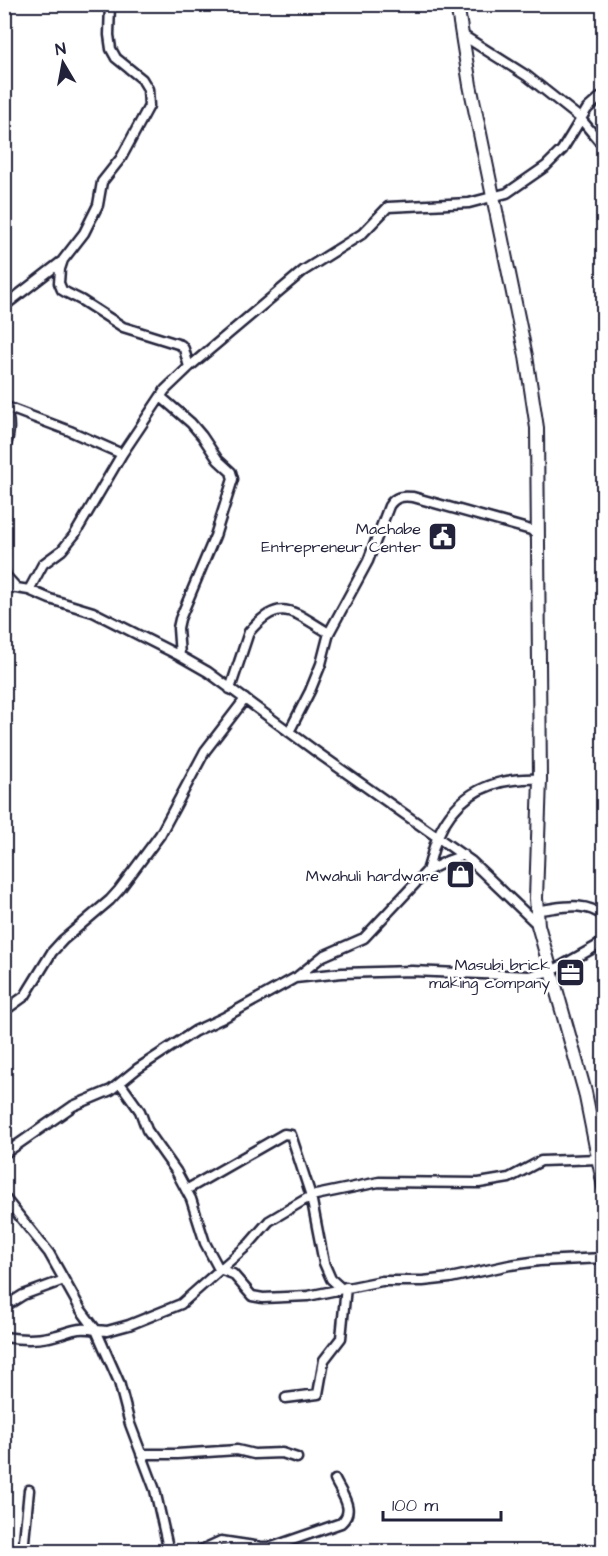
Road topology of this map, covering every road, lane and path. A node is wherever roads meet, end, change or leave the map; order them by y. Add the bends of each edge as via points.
1 (110, 4) edge
2 (457, 4) edge
3 (464, 36) junction
4 (603, 94) edge
5 (580, 118) junction
6 (603, 147) edge
7 (495, 198) junction
8 (63, 260) junction
9 (4, 306) edge
10 (189, 367) junction
11 (161, 397) junction
12 (4, 406) edge
13 (4, 450) edge
14 (122, 454) junction
15 (4, 516) edge
16 (539, 537) junction
17 (4, 558) edge
18 (4, 570) edge
19 (4, 586) edge
20 (15, 586) junction
21 (29, 590) junction
22 (329, 633) junction
23 (180, 656) junction
24 (230, 689) junction
25 (245, 699) junction
26 (289, 732) junction
27 (540, 779) junction
28 (438, 837) junction
29 (464, 855) junction
30 (427, 871) junction
31 (537, 910) junction
32 (603, 916) edge
33 (538, 925) junction
34 (603, 942) edge
35 (551, 970) junction
36 (295, 978) junction
37 (4, 1011) edge
38 (120, 1083) junction
39 (4, 1154) edge
40 (599, 1159) junction
41 (603, 1187) edge
42 (186, 1190) junction
43 (311, 1196) junction
44 (4, 1197) edge
45 (603, 1258) edge
46 (219, 1269) junction
47 (64, 1280) junction
48 (343, 1288) junction
49 (4, 1307) edge
50 (81, 1310) junction
51 (75, 1328) junction
52 (96, 1330) junction
53 (4, 1337) edge
54 (286, 1398) dead end
55 (141, 1454) junction
56 (297, 1458) dead end
57 (335, 1480) dead end
58 (29, 1490) dead end
59 (26, 1551) edge
60 (170, 1551) edge
61 (197, 1551) edge

1 - 8 street via 111,49 142,79 148,89 149,106 122,158 102,182 98,205 84,233
2 - 3 street
3 - 5 street via 527,76
3 - 7 street via 470,85
4 - 5 street
5 - 6 street
5 - 7 street via 565,146 546,166
7 - 10 street via 388,207 362,234 303,271
7 - 16 street via 537,428
8 - 9 street
8 - 10 street via 59,283 62,290 123,327 181,345
10 - 11 street
11 - 14 street
11 - 23 street via 191,423 233,478 215,536 180,619
12 - 13 street via 9,432
12 - 14 street
14 - 21 street via 75,534 43,564
15 - 17 street
16 - 22 street via 531,530 413,497 396,498
16 - 27 street
18 - 20 street
19 - 20 street
20 - 21 street
21 - 23 street via 93,612
22 - 24 street via 288,610 275,611 249,632
22 - 26 street via 313,684
23 - 24 street
24 - 25 street
25 - 26 street
25 - 37 street via 205,751 160,835 118,890 56,947 25,996
26 - 28 street
27 - 28 street via 509,780 485,787 452,813
27 - 31 street
28 - 29 street
28 - 30 street
29 - 30 street
29 - 33 street
30 - 36 street via 367,935 323,956
31 - 32 street via 581,905
31 - 33 street
33 - 35 street
34 - 35 street
35 - 36 street via 519,977 412,971
35 - 40 street
36 - 38 street via 195,1031
38 - 39 street via 73,1106
38 - 42 street
40 - 41 street
40 - 43 street via 541,1161 509,1178 479,1183 380,1182
42 - 43 street via 287,1134 294,1137
42 - 46 street
43 - 46 street via 269,1221 249,1245
43 - 48 street via 324,1263 331,1279
44 - 47 street via 49,1253
45 - 48 street via 539,1261 450,1278 382,1281
46 - 48 street via 228,1270 256,1297 308,1296
46 - 52 street via 173,1308 118,1328
47 - 49 street via 23,1295
47 - 50 street
48 - 54 street via 340,1338 324,1360 318,1394
50 - 51 street
50 - 52 street
51 - 52 street
51 - 53 street via 47,1338
52 - 55 street via 119,1382
55 - 56 street via 237,1450
55 - 60 street via 155,1490
57 - 61 street via 349,1509 341,1522 272,1547 221,1541
58 - 59 street

